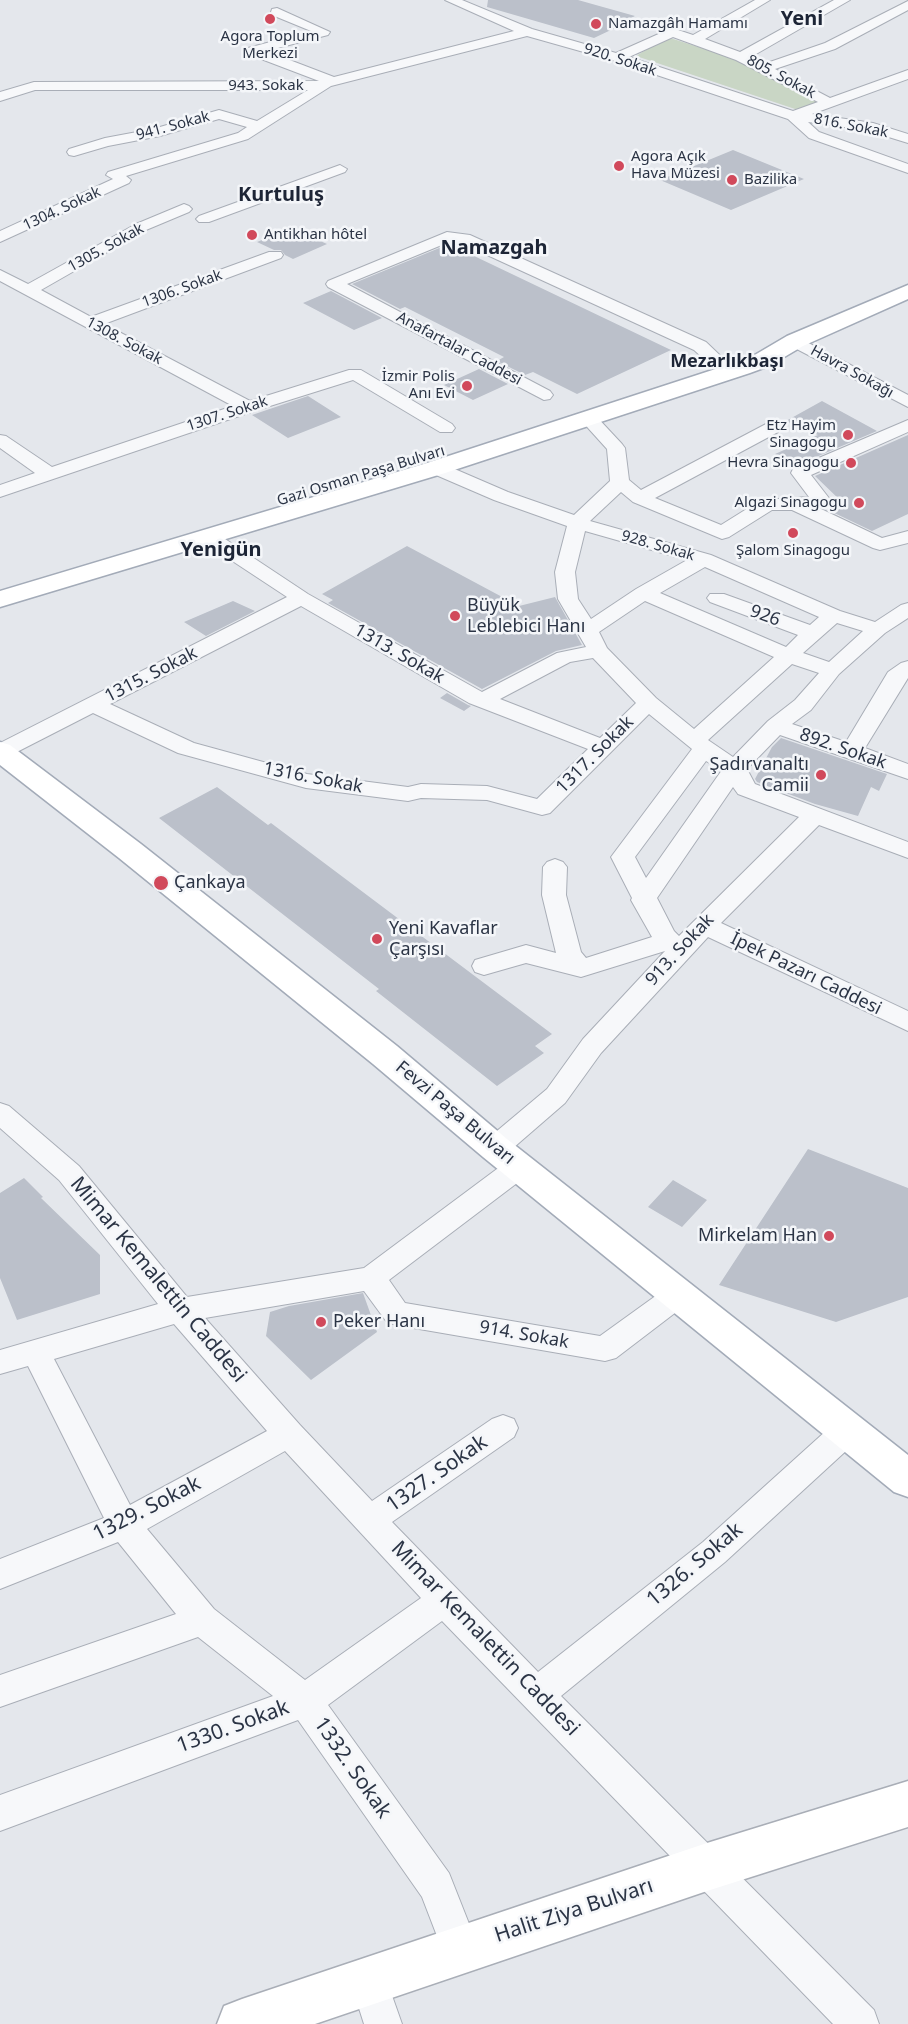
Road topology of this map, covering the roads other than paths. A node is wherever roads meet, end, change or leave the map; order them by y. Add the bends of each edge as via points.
1 (451, 0) edge
2 (764, 0) edge
3 (844, 0) edge
4 (908, 5) edge
5 (277, 12) dead end
6 (527, 32) junction
7 (696, 39) junction
8 (617, 57) junction
9 (741, 57) junction
10 (765, 68) junction
11 (908, 74) edge
12 (333, 81) junction
13 (0, 97) edge
14 (828, 102) junction
15 (794, 116) junction
16 (258, 126) junction
17 (908, 139) edge
18 (74, 152) dead end
19 (339, 169) dead end
20 (908, 169) edge
21 (184, 209) dead end
22 (204, 219) dead end
23 (0, 237) edge
24 (497, 252) junction
25 (275, 255) dead end
26 (0, 275) edge
27 (28, 290) junction
28 (908, 291) edge
29 (90, 323) junction
30 (795, 341) junction
31 (712, 362) junction
32 (544, 395) dead end
33 (908, 402) edge
34 (248, 407) junction
35 (588, 418) junction
36 (908, 425) edge
37 (446, 428) dead end
38 (772, 428) dead end
39 (0, 440) edge
40 (436, 468) junction
41 (49, 474) junction
42 (620, 482) junction
43 (0, 490) edge
44 (640, 498) junction
45 (795, 504) junction
46 (577, 523) junction
47 (209, 537) junction
48 (908, 537) edge
49 (704, 559) junction
50 (743, 576) junction
51 (0, 580) edge
52 (643, 593) junction
53 (0, 598) edge
54 (301, 598) junction
55 (717, 598) junction
56 (908, 609) edge
57 (834, 615) junction
58 (696, 616) junction
59 (878, 629) junction
60 (588, 630) junction
61 (814, 634) junction
62 (598, 651) junction
63 (790, 656) junction
64 (908, 667) edge
65 (832, 670) junction
66 (483, 700) junction
67 (648, 703) junction
68 (94, 705) junction
69 (777, 727) junction
70 (700, 744) junction
71 (602, 747) junction
72 (0, 751) edge
73 (852, 751) junction
74 (735, 768) junction
75 (908, 772) edge
76 (542, 808) joint
77 (816, 814) junction
78 (908, 850) edge
79 (555, 867) dead end
80 (643, 900) junction
81 (704, 925) junction
82 (674, 945) junction
83 (484, 966) dead end
84 (581, 968) junction
85 (908, 1022) edge
86 (0, 1113) edge
87 (507, 1157) junction
88 (371, 1278) junction
89 (678, 1295) junction
90 (180, 1310) junction
91 (35, 1351) junction
92 (0, 1362) edge
93 (503, 1428) dead end
94 (848, 1430) junction
95 (289, 1434) junction
96 (908, 1479) edge
97 (370, 1520) junction
98 (124, 1525) junction
99 (0, 1574) edge
100 (444, 1600) junction
101 (202, 1620) junction
102 (0, 1691) edge
103 (537, 1694) junction
104 (305, 1701) junction
105 (908, 1804) edge
106 (0, 1813) edge
107 (707, 1867) junction
108 (460, 1949) junction
109 (376, 2003) edge
110 (242, 2024) edge
111 (860, 2024) edge

1 - 6 street, 920. Sokak
2 - 7 street
3 - 9 street, 805. Sokak
4 - 10 street via 830,46
5 - 12 street via 322,32 253,51
6 - 8 street, 920. Sokak
6 - 12 street, 943. Sokak
7 - 8 street via 672,32
7 - 9 street
8 - 15 street, 920. Sokak
9 - 10 street, 805. Sokak
10 - 14 street, 805. Sokak
11 - 14 street
12 - 13 street, 943. Sokak via 315,86 34,86
12 - 16 street
14 - 15 street
15 - 17 street, 816. Sokak via 868,126
15 - 20 street via 814,135
16 - 18 street, 941. Sokak via 219,114
16 - 23 street, 1304. Sokak via 243,136 118,178
19 - 22 street
21 - 27 street, 1305. Sokak via 141,227
24 - 31 street via 700,346
24 - 31 street via 499,259
24 - 32 street, Anafartalar Caddesi via 464,238 447,237 334,284
25 - 29 street, 1306. Sokak
26 - 27 street, 1308. Sokak
27 - 29 street, 1308. Sokak
28 - 30 main road
29 - 34 street, 1308. Sokak
30 - 31 main road
30 - 31 main road via 761,361
30 - 33 street, Havra Sokağı
31 - 35 main road, Gazi Osman Paşa Bulvarı
31 - 51 main road, Gazi Osman Paşa Bulvarı via 586,409
34 - 37 street, 1307. Sokak via 355,374
34 - 41 street, 1307. Sokak
35 - 40 main road, Gazi Osman Paşa Bulvarı
35 - 42 street via 616,448
36 - 45 street via 800,473 822,502
38 - 44 street
39 - 41 street
40 - 46 street, 928. Sokak
40 - 47 main road, Gazi Osman Paşa Bulvarı
41 - 43 street, 1307. Sokak
42 - 44 street
42 - 46 street
44 - 45 street via 722,533 768,504
45 - 48 street via 880,544
46 - 49 street, 928. Sokak
46 - 60 street via 565,572 568,599
47 - 53 main road, Gazi Osman Paşa Bulvarı
47 - 54 street, 1313. Sokak
49 - 50 street, 928. Sokak
49 - 52 street
50 - 55 street
50 - 57 street, 928. Sokak
52 - 58 street
52 - 60 street
54 - 66 street, 1313. Sokak
54 - 68 street, 1315. Sokak
55 - 58 street
55 - 61 street, 926
56 - 59 street
57 - 59 street, 928. Sokak
57 - 61 street
58 - 63 street
59 - 65 street
60 - 62 street
61 - 63 street
62 - 66 street via 564,657
62 - 67 street
63 - 65 street
63 - 70 street
64 - 73 street via 896,677
65 - 69 street via 803,705
66 - 71 street, 1313. Sokak
67 - 70 street
67 - 71 street, 1317. Sokak
68 - 72 street, 1315. Sokak
68 - 76 street, 1316. Sokak via 186,748 306,781 408,794 487,793
69 - 73 street, 892. Sokak
69 - 74 street
70 - 74 street
70 - 80 street via 622,857
71 - 76 street, 1317. Sokak
72 - 87 main road, Fevzi Paşa Bulvarı via 385,1055
73 - 75 street, 892. Sokak
74 - 77 street via 746,789
74 - 80 street
77 - 78 street
77 - 81 street, 913. Sokak
79 - 84 street via 554,894 569,955
80 - 82 street via 664,936
81 - 82 street, 913. Sokak
81 - 85 street, İpek Pazarı Caddesi
82 - 84 street
82 - 87 street, 913. Sokak
83 - 84 street via 526,954
86 - 90 street, Mimar Kemalettin Caddesi via 69,1173
87 - 88 street
87 - 89 main road, Fevzi Paşa Bulvarı
88 - 89 street, 914. Sokak via 396,1313 605,1349
88 - 90 street
89 - 94 main road, Fevzi Paşa Bulvarı
90 - 91 street
90 - 95 street, Mimar Kemalettin Caddesi
91 - 92 street
91 - 98 street, 1332. Sokak
93 - 97 street, 1327. Sokak
94 - 96 main road, Fevzi Paşa Bulvarı
94 - 103 street, 1326. Sokak via 714,1552
95 - 97 street, Mimar Kemalettin Caddesi
95 - 98 street, 1329. Sokak
97 - 100 street, Mimar Kemalettin Caddesi
98 - 99 street, 1329. Sokak
98 - 101 street, 1332. Sokak
100 - 103 street, Mimar Kemalettin Caddesi
100 - 104 street, 1330. Sokak
101 - 102 street
101 - 104 street, 1332. Sokak
103 - 107 street, Mimar Kemalettin Caddesi
104 - 106 street, 1330. Sokak
104 - 108 street, 1332. Sokak via 436,1886
105 - 107 main road, Halit Ziya Bulvarı
107 - 108 main road, Halit Ziya Bulvarı
107 - 111 street, Mimar Kemalettin Caddesi
108 - 109 main road, Halit Ziya Bulvarı
109 - 110 main road, Halit Ziya Bulvarı

